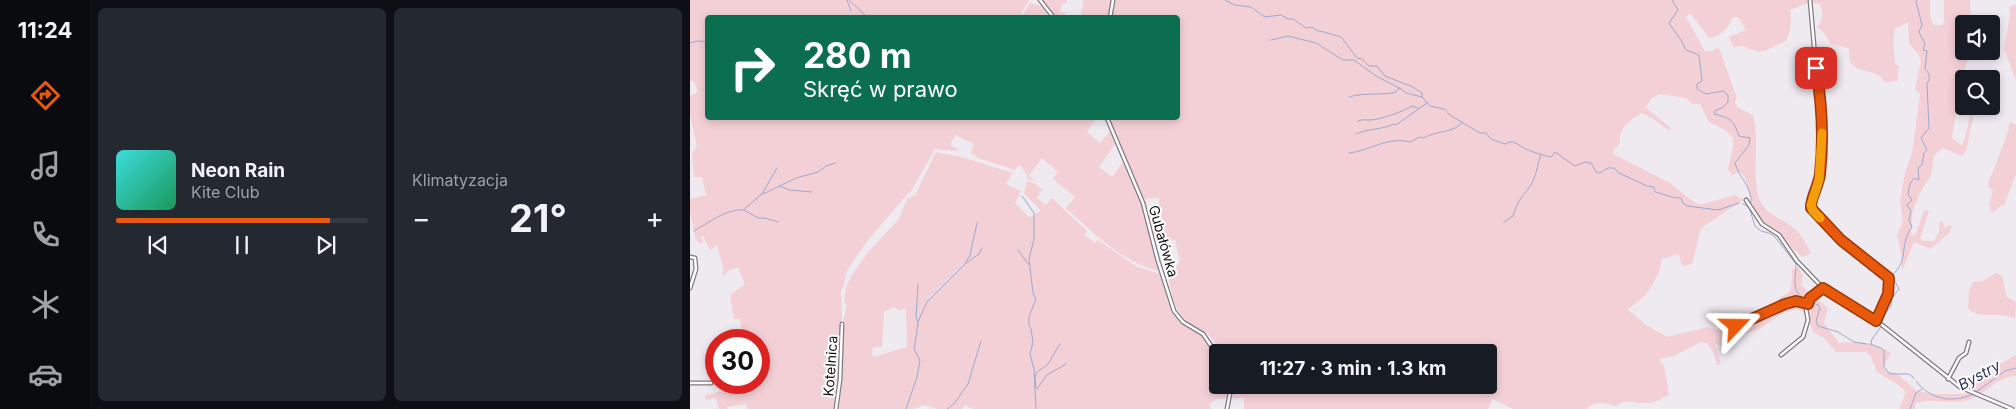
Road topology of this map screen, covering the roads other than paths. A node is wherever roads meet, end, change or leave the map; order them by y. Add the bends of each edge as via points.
1 (1040, 0) edge
2 (1113, 0) edge
3 (1810, 0) edge
4 (1052, 15) edge
5 (1110, 15) edge
6 (1108, 120) edge
7 (1746, 200) dead end
8 (692, 257) edge
9 (690, 288) edge
10 (1823, 288) junction
11 (1808, 304) junction
12 (1876, 321) junction
13 (842, 324) dead end
14 (1736, 326) dead end
15 (1969, 342) dead end
16 (1210, 344) edge
17 (1781, 355) dead end
18 (1948, 379) junction
19 (690, 383) edge
20 (705, 383) edge
21 (1230, 394) edge
22 (836, 409) edge
23 (1227, 409) edge
24 (2012, 409) edge

1 - 4 street
2 - 5 street
3 - 12 street via 1823,118 1819,180 1811,205 1841,240 1889,278 1888,294
6 - 16 street, Gubałówka via 1143,203 1174,311 1183,322 1203,334
7 - 10 street via 1762,224 1779,235 1797,261
8 - 9 street via 696,266
10 - 11 street via 1810,298
10 - 12 street
11 - 14 street via 1796,301 1785,304
11 - 17 street via 1806,331
12 - 18 street
13 - 22 street, Kotelnica
15 - 18 street via 1966,353 1959,358
18 - 24 street via 1960,388
19 - 20 street
21 - 23 street

